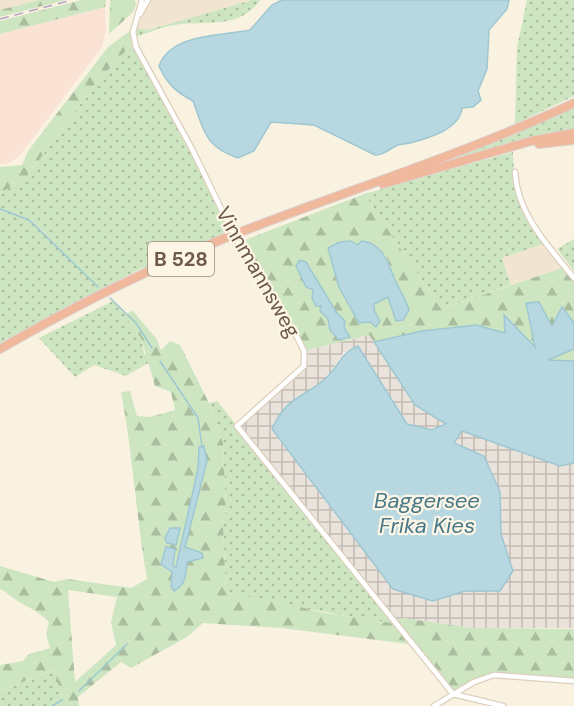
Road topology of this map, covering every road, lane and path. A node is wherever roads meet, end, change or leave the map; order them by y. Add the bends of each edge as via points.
1 (142, 0) edge
2 (147, 0) edge
3 (138, 16) junction
4 (574, 103) edge
5 (574, 133) edge
6 (574, 140) edge
7 (494, 153) junction
8 (515, 172) dead end
9 (369, 186) junction
10 (574, 278) edge
11 (0, 349) edge
12 (574, 681) edge
13 (453, 694) junction
14 (434, 706) edge
15 (503, 706) edge

1 - 3 street, Vinnmannsweg
2 - 3 street, Vinnmannsweg
3 - 13 street, Vinnmannsweg, bridge via 133,32 136,47 240,246 304,351 304,366 237,426
4 - 9 highway
5 - 7 highway
6 - 7 highway
7 - 9 highway
8 - 10 street via 516,190 530,221
9 - 11 highway, B 528 via 256,226 115,287
12 - 13 street via 494,675
13 - 14 street
13 - 15 street

